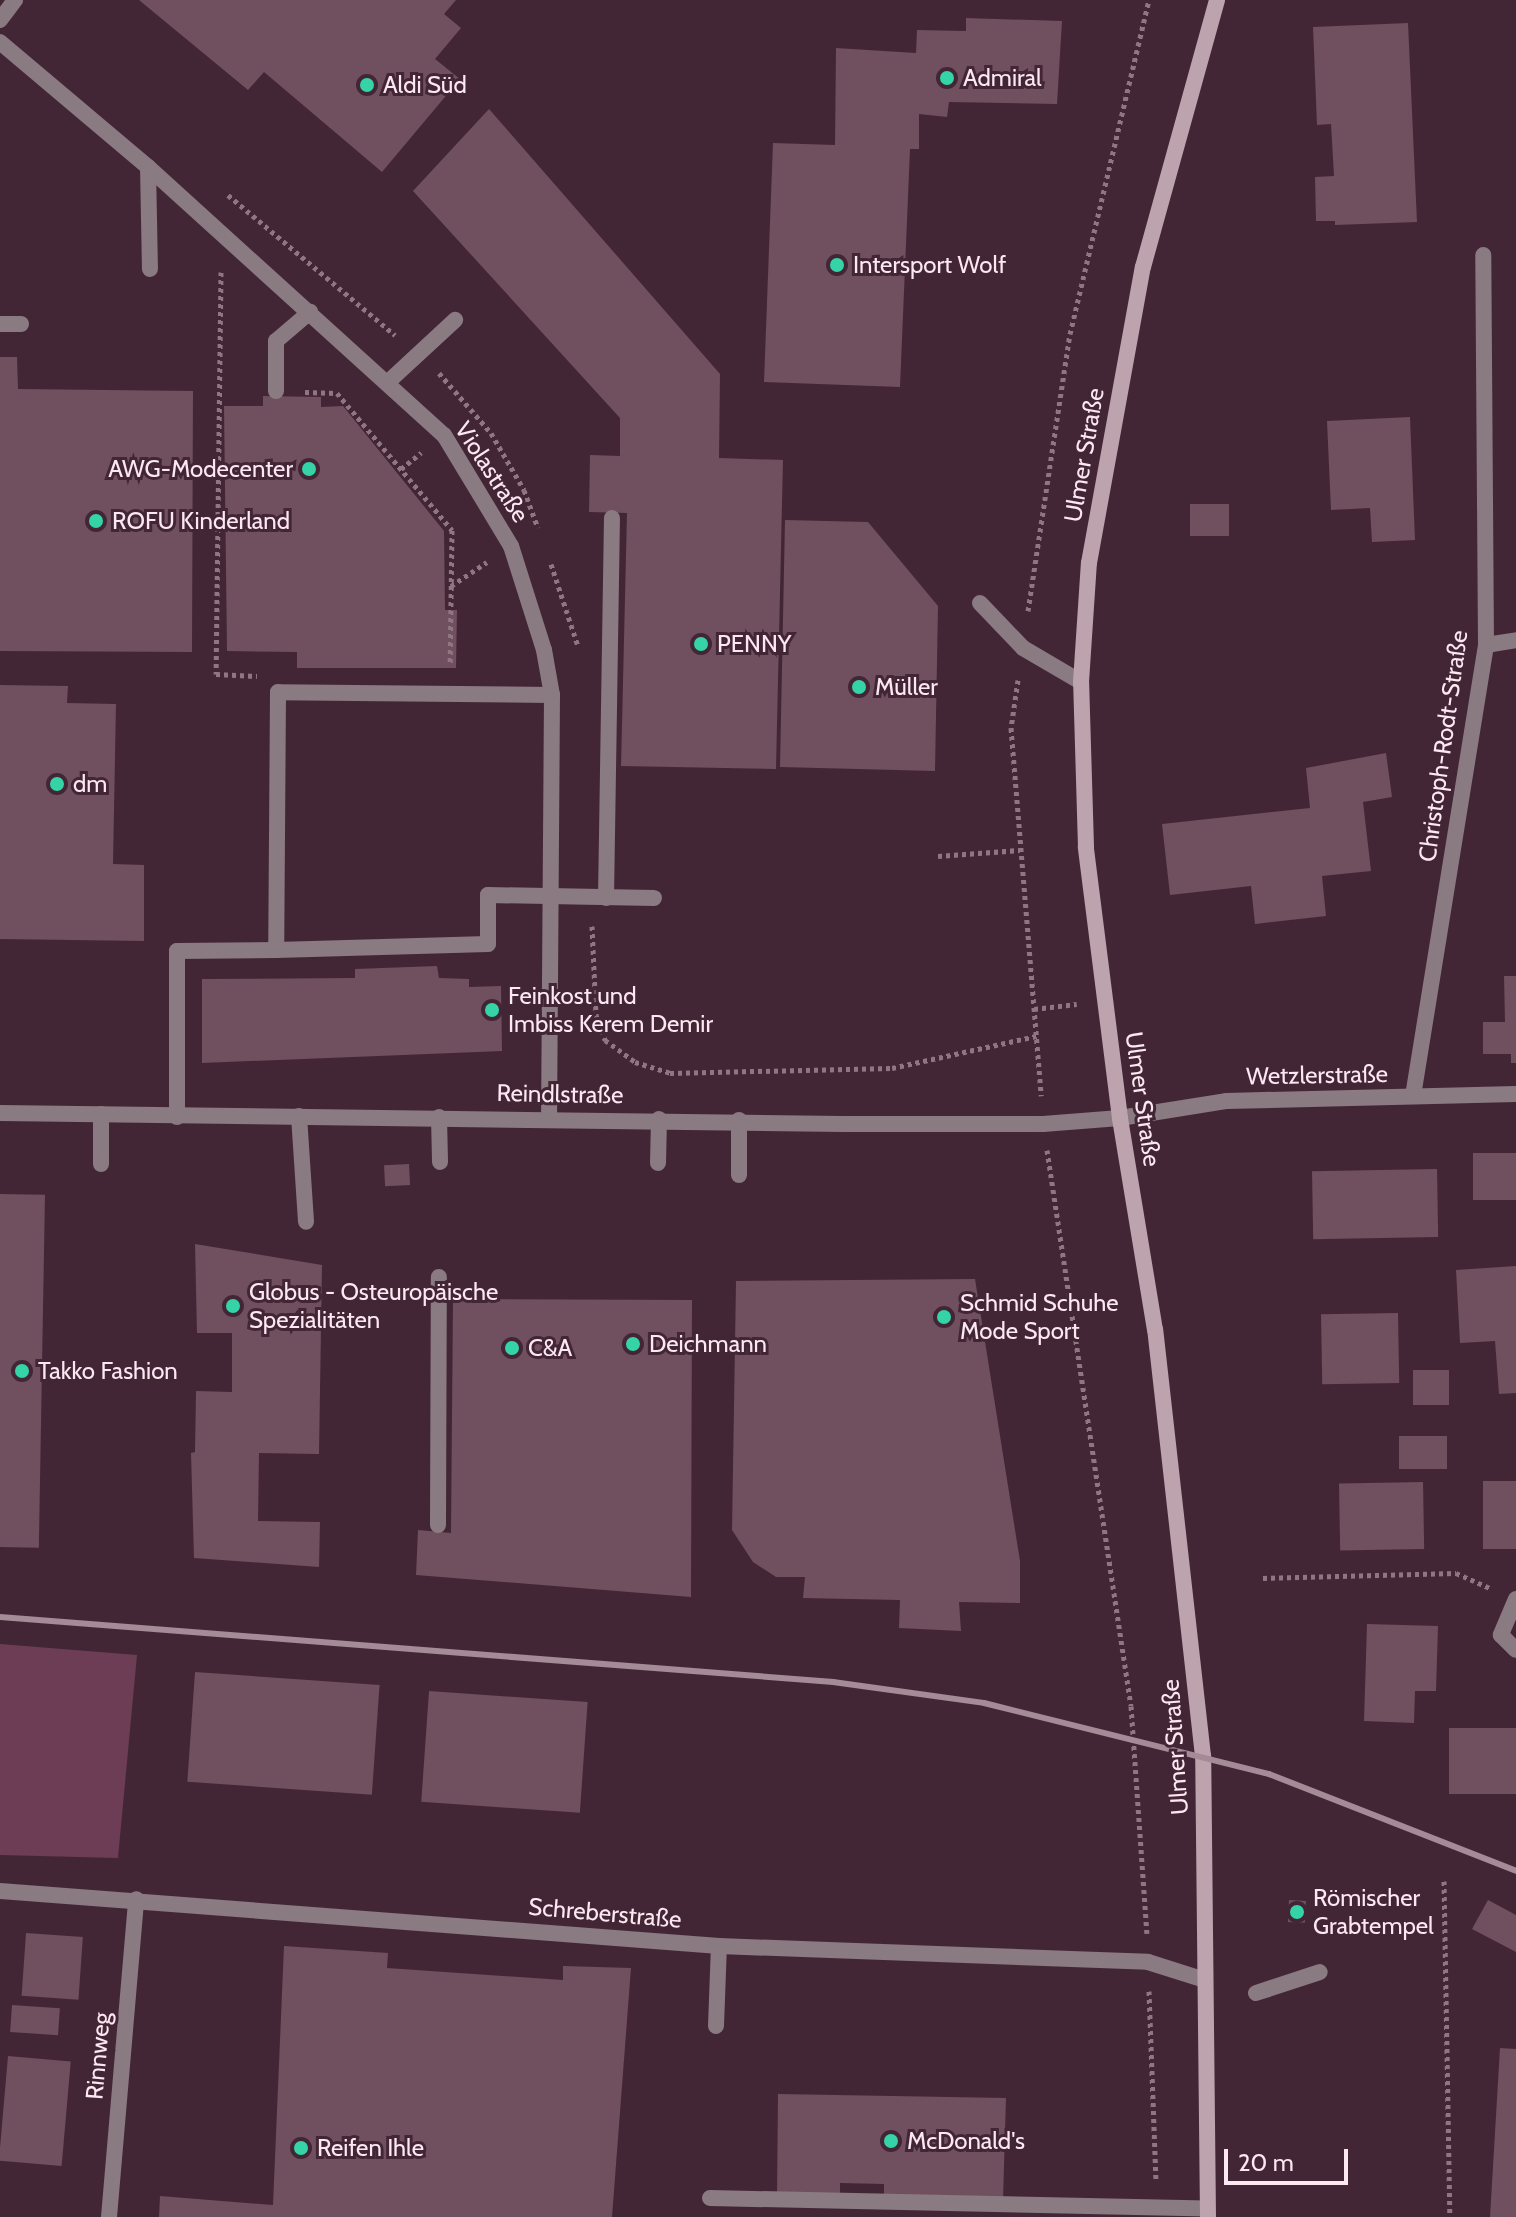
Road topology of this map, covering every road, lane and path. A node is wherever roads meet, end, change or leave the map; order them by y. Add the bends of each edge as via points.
1 (15, 0) edge
2 (1149, 0) edge
3 (1217, 0) edge
4 (0, 20) edge
5 (0, 42) edge
6 (148, 167) junction
7 (236, 246) junction
8 (1483, 255) dead end
9 (150, 269) dead end
10 (310, 312) junction
11 (455, 320) dead end
12 (0, 324) edge
13 (21, 324) dead end
14 (387, 383) junction
15 (276, 391) joint
16 (612, 518) dead end
17 (511, 546) junction
18 (451, 586) junction
19 (980, 603) dead end
20 (1516, 640) edge
21 (1486, 645) junction
22 (1023, 648) junction
23 (1081, 682) junction
24 (278, 692) junction
25 (450, 694) junction
26 (552, 695) junction
27 (1020, 850) junction
28 (938, 856) dead end
29 (553, 897) junction
30 (606, 898) junction
31 (654, 898) dead end
32 (276, 950) junction
33 (1105, 1001) junction
34 (1034, 1009) junction
35 (1516, 1094) edge
36 (1413, 1096) junction
37 (0, 1113) edge
38 (101, 1114) junction
39 (299, 1116) junction
40 (177, 1117) junction
41 (439, 1117) junction
42 (549, 1117) junction
43 (1120, 1118) junction
44 (659, 1119) junction
45 (739, 1120) junction
46 (1043, 1124) junction
47 (440, 1162) dead end
48 (658, 1163) dead end
49 (101, 1164) dead end
50 (739, 1175) dead end
51 (306, 1222) dead end
52 (439, 1277) dead end
53 (438, 1525) dead end
54 (1263, 1578) dead end
55 (1515, 1599) edge
56 (1516, 1650) edge
57 (1444, 1881) dead end
58 (0, 1891) edge
59 (136, 1899) junction
60 (719, 1946) junction
61 (1148, 1962) junction
62 (1320, 1972) dead end
63 (1205, 1980) junction
64 (1256, 1993) dead end
65 (716, 2026) dead end
66 (710, 2198) dead end
67 (1156, 2207) junction
68 (1207, 2213) edge
69 (109, 2217) edge
70 (1450, 2217) edge

1 - 4 street
2 - 22 path via 1070,334
3 - 23 main road, Ulmer Straße via 1143,267 1089,563
5 - 6 street, Violastraße
6 - 7 street, Violastraße
6 - 9 street
7 - 10 street, Violastraße
7 - 24 path via 221,270 216,674 278,677
8 - 21 street, Christoph-Rodt-Straße
10 - 14 street, Violastraße
10 - 15 street via 276,341
11 - 14 street
12 - 13 street
14 - 17 street, Violastraße via 444,435
15 - 18 path via 337,393 452,530
16 - 30 street
17 - 18 path
17 - 26 street, Violastraße via 541,638
18 - 25 path
19 - 22 street
20 - 21 street
21 - 36 street, Christoph-Rodt-Straße
22 - 23 street
22 - 27 path via 1011,728
23 - 33 main road, Ulmer Straße via 1086,847
24 - 25 street
24 - 32 street
25 - 26 street
26 - 29 street, Violastraße
27 - 28 path
27 - 34 path
29 - 30 street
29 - 32 street via 488,895 488,944
29 - 42 street, Violastraße
30 - 31 street
32 - 40 street via 177,951
33 - 34 path
33 - 43 main road, Ulmer Straße
34 - 46 path
35 - 36 street, Wetzlerstraße
36 - 43 street, Wetzlerstraße via 1226,1101
37 - 38 street, Reindlstraße
38 - 40 street, Reindlstraße
38 - 49 street
39 - 40 street, Reindlstraße
39 - 41 street, Reindlstraße
39 - 51 street
41 - 42 street, Reindlstraße
41 - 47 street
42 - 44 street, Reindlstraße
43 - 46 street, Reindlstraße
43 - 63 main road, Ulmer Straße via 1155,1330 1203,1756
44 - 45 street, Reindlstraße
44 - 48 street
45 - 46 street, Reindlstraße
45 - 50 street
46 - 61 path via 1131,1706
52 - 53 street
54 - 55 path via 1456,1573
55 - 56 street via 1501,1635
57 - 70 path
58 - 59 street, Schreberstraße
59 - 60 street, Schreberstraße
59 - 69 street, Rinnweg
60 - 61 street, Schreberstraße
60 - 65 street
61 - 63 street, Schreberstraße
61 - 67 path
62 - 64 street
63 - 68 main road, Ulmer Straße
66 - 67 street
67 - 68 street

